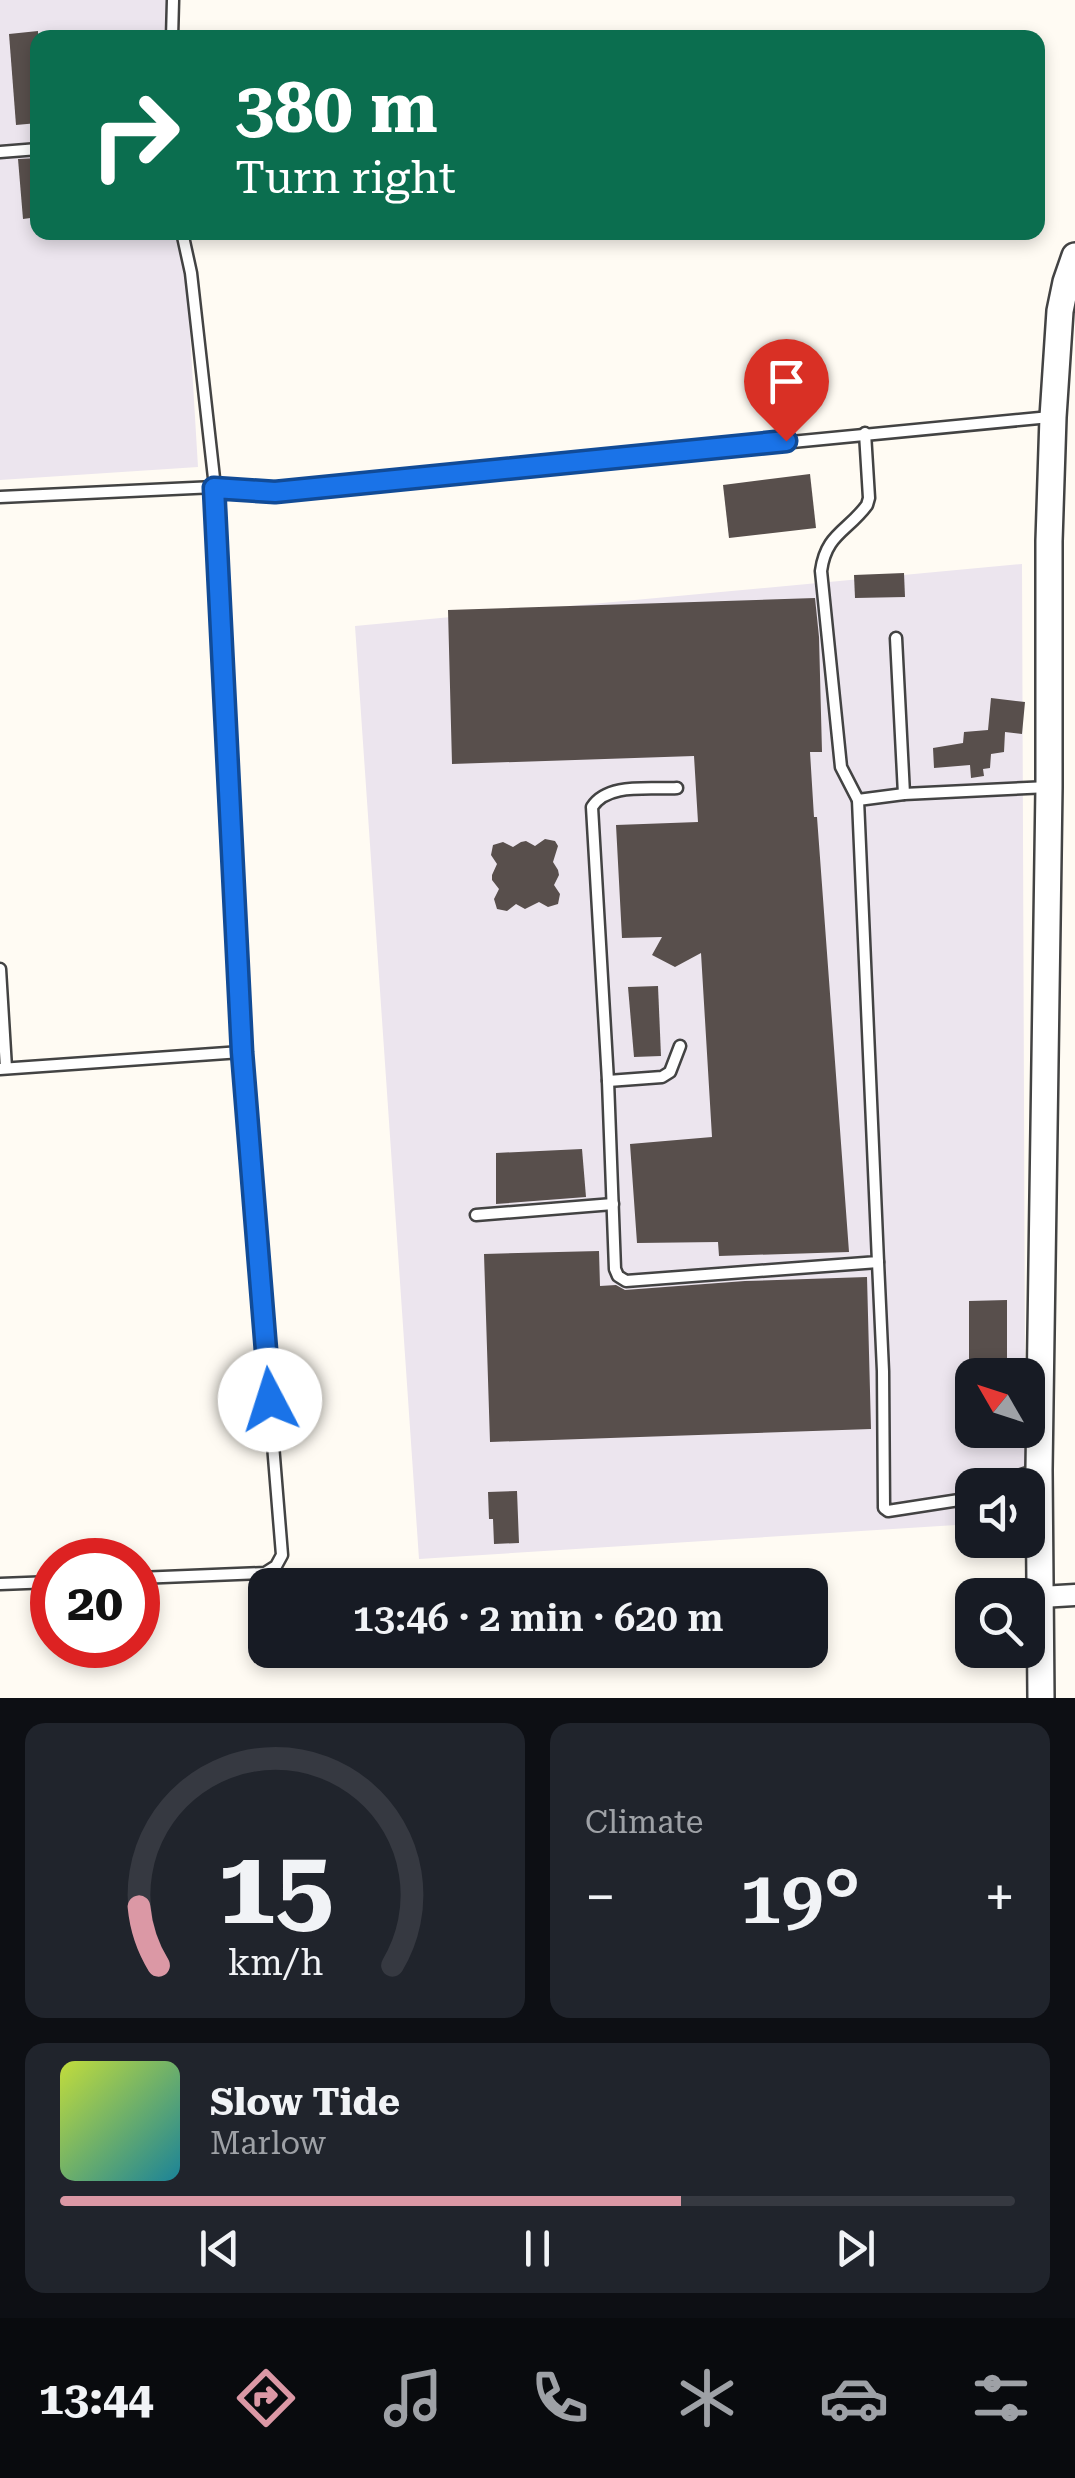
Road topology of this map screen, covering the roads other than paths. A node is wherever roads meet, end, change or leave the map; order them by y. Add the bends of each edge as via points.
1 (173, 0) edge
2 (172, 30) edge
3 (30, 150) edge
4 (0, 152) edge
5 (184, 240) edge
6 (1075, 256) edge
7 (1054, 417) junction
8 (865, 433) junction
9 (214, 488) junction
10 (0, 497) edge
11 (896, 638) dead end
12 (1049, 787) junction
13 (677, 788) dead end
14 (904, 794) junction
15 (858, 800) junction
16 (0, 969) edge
17 (680, 1046) dead end
18 (242, 1052) junction
19 (3, 1069) edge
20 (608, 1081) junction
21 (612, 1204) junction
22 (476, 1215) dead end
23 (878, 1262) junction
24 (1038, 1468) edge
25 (955, 1501) edge
26 (160, 1577) edge
27 (30, 1583) edge
28 (0, 1584) edge
29 (1075, 1595) edge
30 (1045, 1597) edge
31 (1041, 1668) edge
32 (1041, 1698) edge

1 - 2 lane
3 - 4 lane
5 - 9 lane
6 - 7 street via 1060,311
7 - 8 lane
7 - 12 street
8 - 9 lane via 275,492
8 - 15 lane via 867,505 829,542 821,571 841,767
9 - 10 lane
9 - 18 lane
11 - 14 lane
12 - 14 lane
12 - 24 street
13 - 20 lane via 611,791 592,806
14 - 15 lane
15 - 23 lane
16 - 19 lane
17 - 20 lane via 670,1072 656,1080
18 - 19 lane
18 - 26 lane via 282,1554 266,1573
20 - 21 lane
21 - 22 lane
21 - 23 lane via 615,1269 626,1281
23 - 25 lane via 884,1508
27 - 28 lane
29 - 30 street
31 - 32 street

